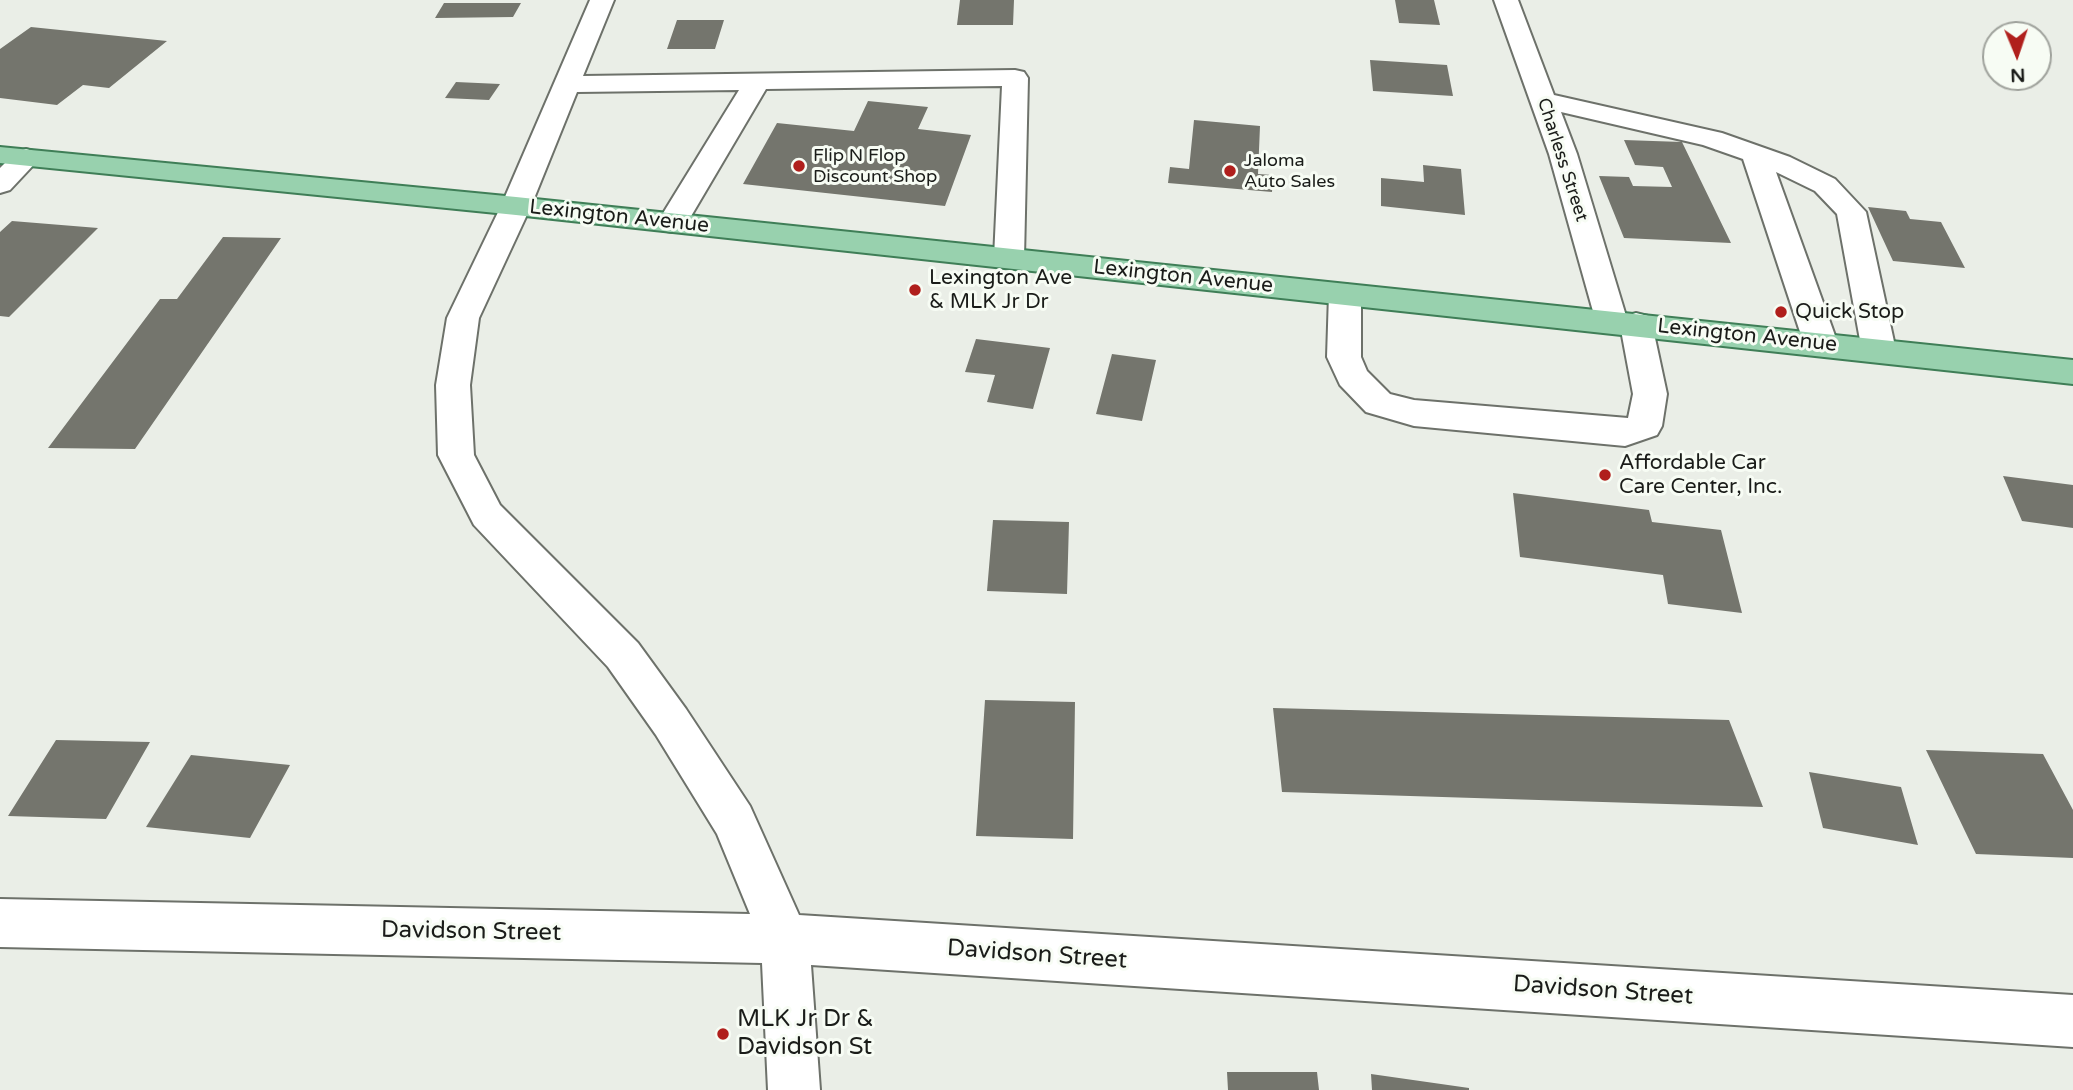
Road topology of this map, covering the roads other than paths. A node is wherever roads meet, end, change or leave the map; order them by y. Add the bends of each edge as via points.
1 (602, 0) edge
2 (1506, 0) edge
3 (757, 82) junction
4 (567, 84) junction
5 (1543, 100) junction
6 (1755, 154) junction
7 (13, 156) edge
8 (0, 184) edge
9 (516, 206) junction
10 (672, 223) junction
11 (1009, 258) junction
12 (1345, 294) junction
13 (1624, 323) junction
14 (1821, 344) junction
15 (1879, 351) junction
16 (2073, 372) edge
17 (0, 923) edge
18 (785, 939) junction
19 (2073, 1022) edge
20 (794, 1090) edge

1 - 4 street
2 - 5 street, Charless Street
3 - 4 street
3 - 10 street
3 - 11 street via 1015,78
4 - 9 street
5 - 6 street via 1713,139
5 - 13 street, Charless Street
6 - 14 street
6 - 15 street via 1825,185 1851,212
7 - 8 street
7 - 9 main road, Lexington Avenue
9 - 10 main road, Lexington Avenue
9 - 18 street via 463,318 453,385 456,455 487,515 623,655 671,722 734,821
10 - 11 main road, Lexington Avenue
11 - 12 main road, Lexington Avenue
12 - 13 main road, Lexington Avenue
12 - 13 street, Charless Street via 1344,357 1352,376 1378,403 1414,413 1625,433 1644,426 1650,394
13 - 14 main road, Lexington Avenue
14 - 15 main road, Lexington Avenue
15 - 16 main road, Lexington Avenue
17 - 18 street, Davidson Street
18 - 19 street, Davidson Street
18 - 20 street

